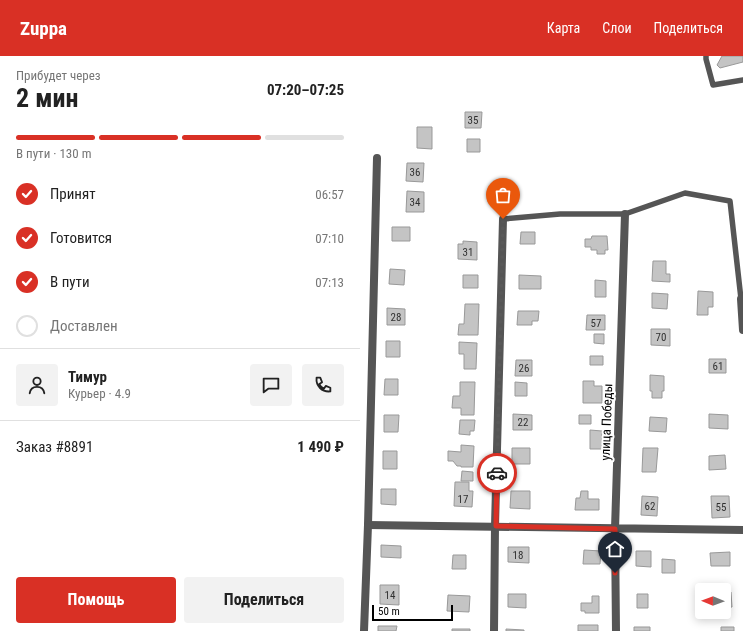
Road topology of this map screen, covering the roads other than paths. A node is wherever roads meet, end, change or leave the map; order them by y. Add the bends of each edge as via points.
1 (706, 56) edge
2 (743, 80) edge
3 (377, 158) dead end
4 (624, 214) junction
5 (503, 219) joint
6 (741, 298) joint
7 (743, 330) edge
8 (368, 525) junction
9 (496, 526) junction
10 (615, 529) junction
11 (743, 530) edge
12 (364, 631) edge
13 (494, 631) edge
14 (616, 631) edge

1 - 2 lane via 713,85
3 - 8 street
4 - 5 lane via 560,214
4 - 6 lane via 685,193 730,201
4 - 10 street, улица Победы
5 - 9 street
6 - 7 street
8 - 9 street
8 - 12 street
9 - 10 street
9 - 13 street
10 - 11 street
10 - 14 street, улица Победы

